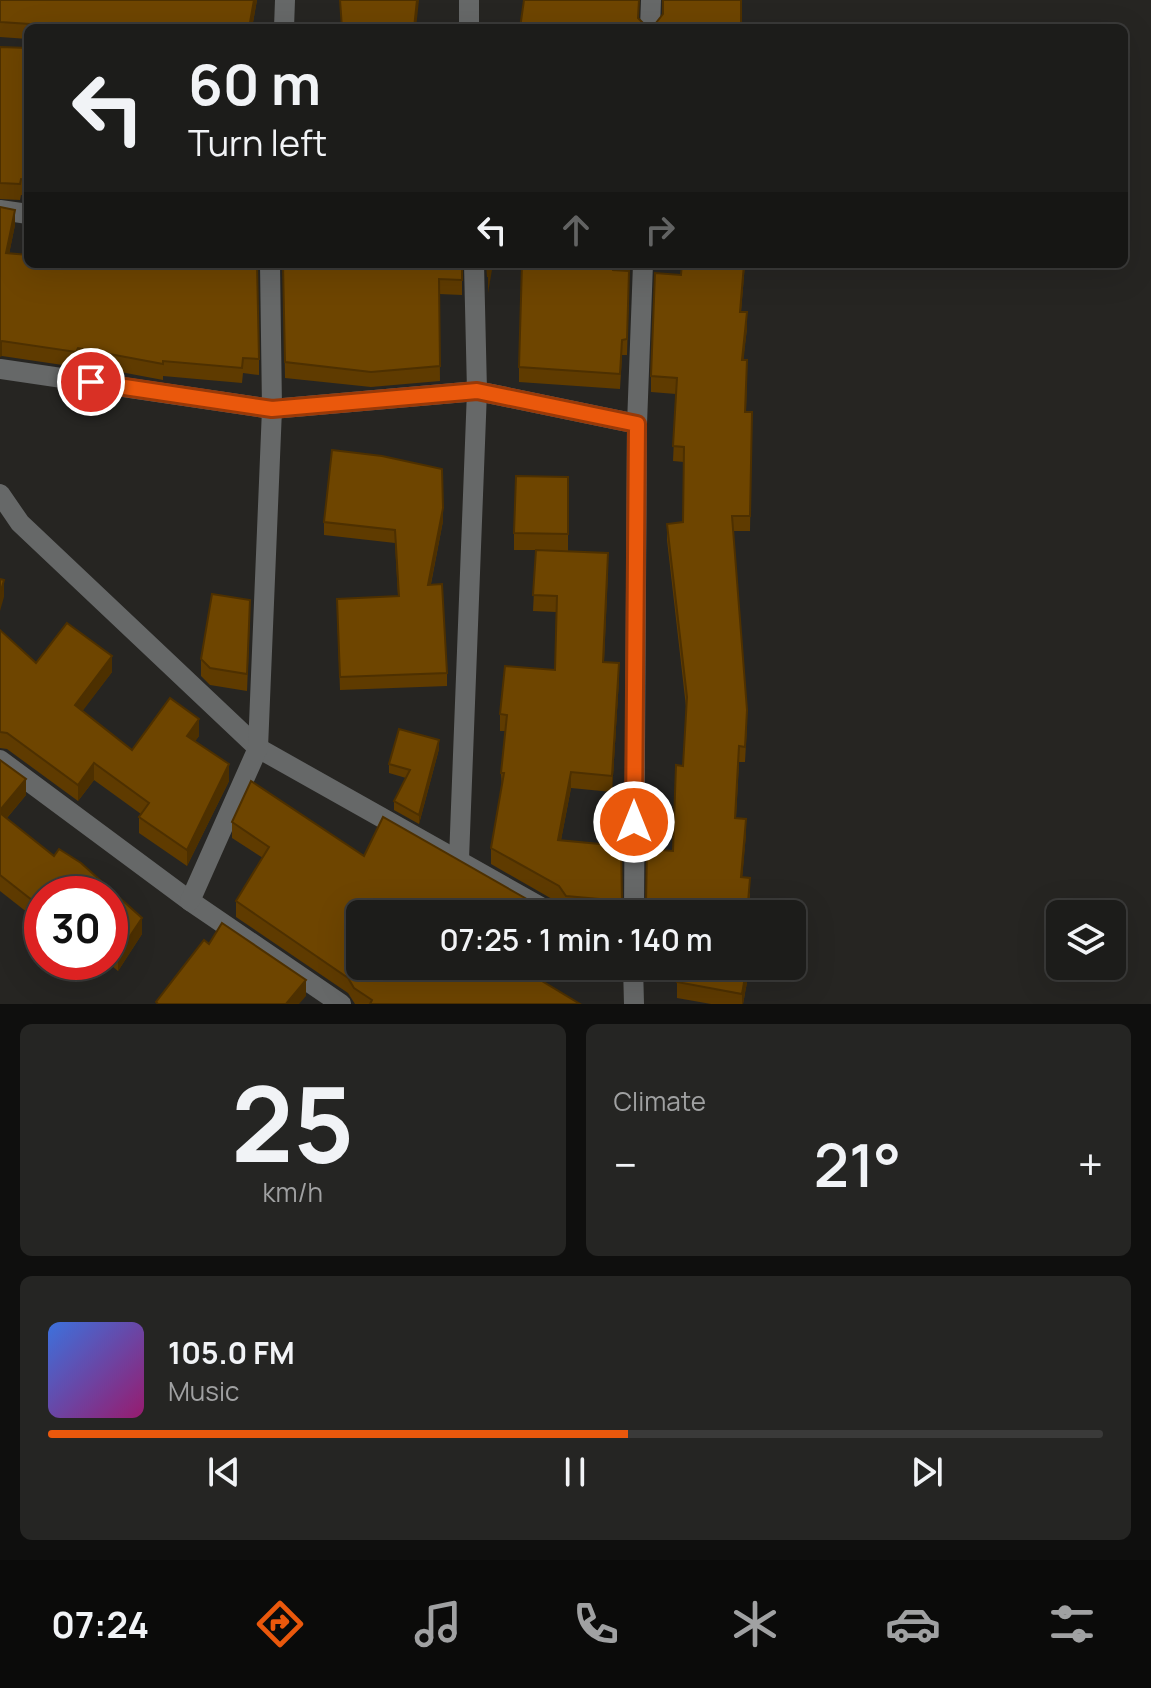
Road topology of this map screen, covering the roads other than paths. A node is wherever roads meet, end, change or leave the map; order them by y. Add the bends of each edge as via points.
1 (285, 0) edge
2 (469, 0) edge
3 (651, 0) edge
4 (284, 24) edge
5 (469, 24) edge
6 (650, 24) edge
7 (0, 210) edge
8 (24, 213) edge
9 (270, 268) edge
10 (474, 268) edge
11 (643, 268) edge
12 (0, 369) edge
13 (477, 391) junction
14 (272, 409) junction
15 (637, 424) junction
16 (0, 494) edge
17 (258, 748) junction
18 (0, 760) edge
19 (459, 859) junction
20 (529, 900) edge
21 (634, 900) edge
22 (190, 901) junction
23 (633, 980) edge
24 (341, 1004) edge
25 (634, 1004) edge

1 - 4 street
2 - 5 street
3 - 6 street
7 - 8 street
9 - 14 street
10 - 13 street
11 - 15 street
12 - 14 street
13 - 14 street
13 - 15 street
13 - 19 street
14 - 17 street
15 - 21 street
16 - 17 street via 20,523
17 - 19 street
17 - 22 street
18 - 22 street
19 - 20 street
22 - 24 street
23 - 25 street

